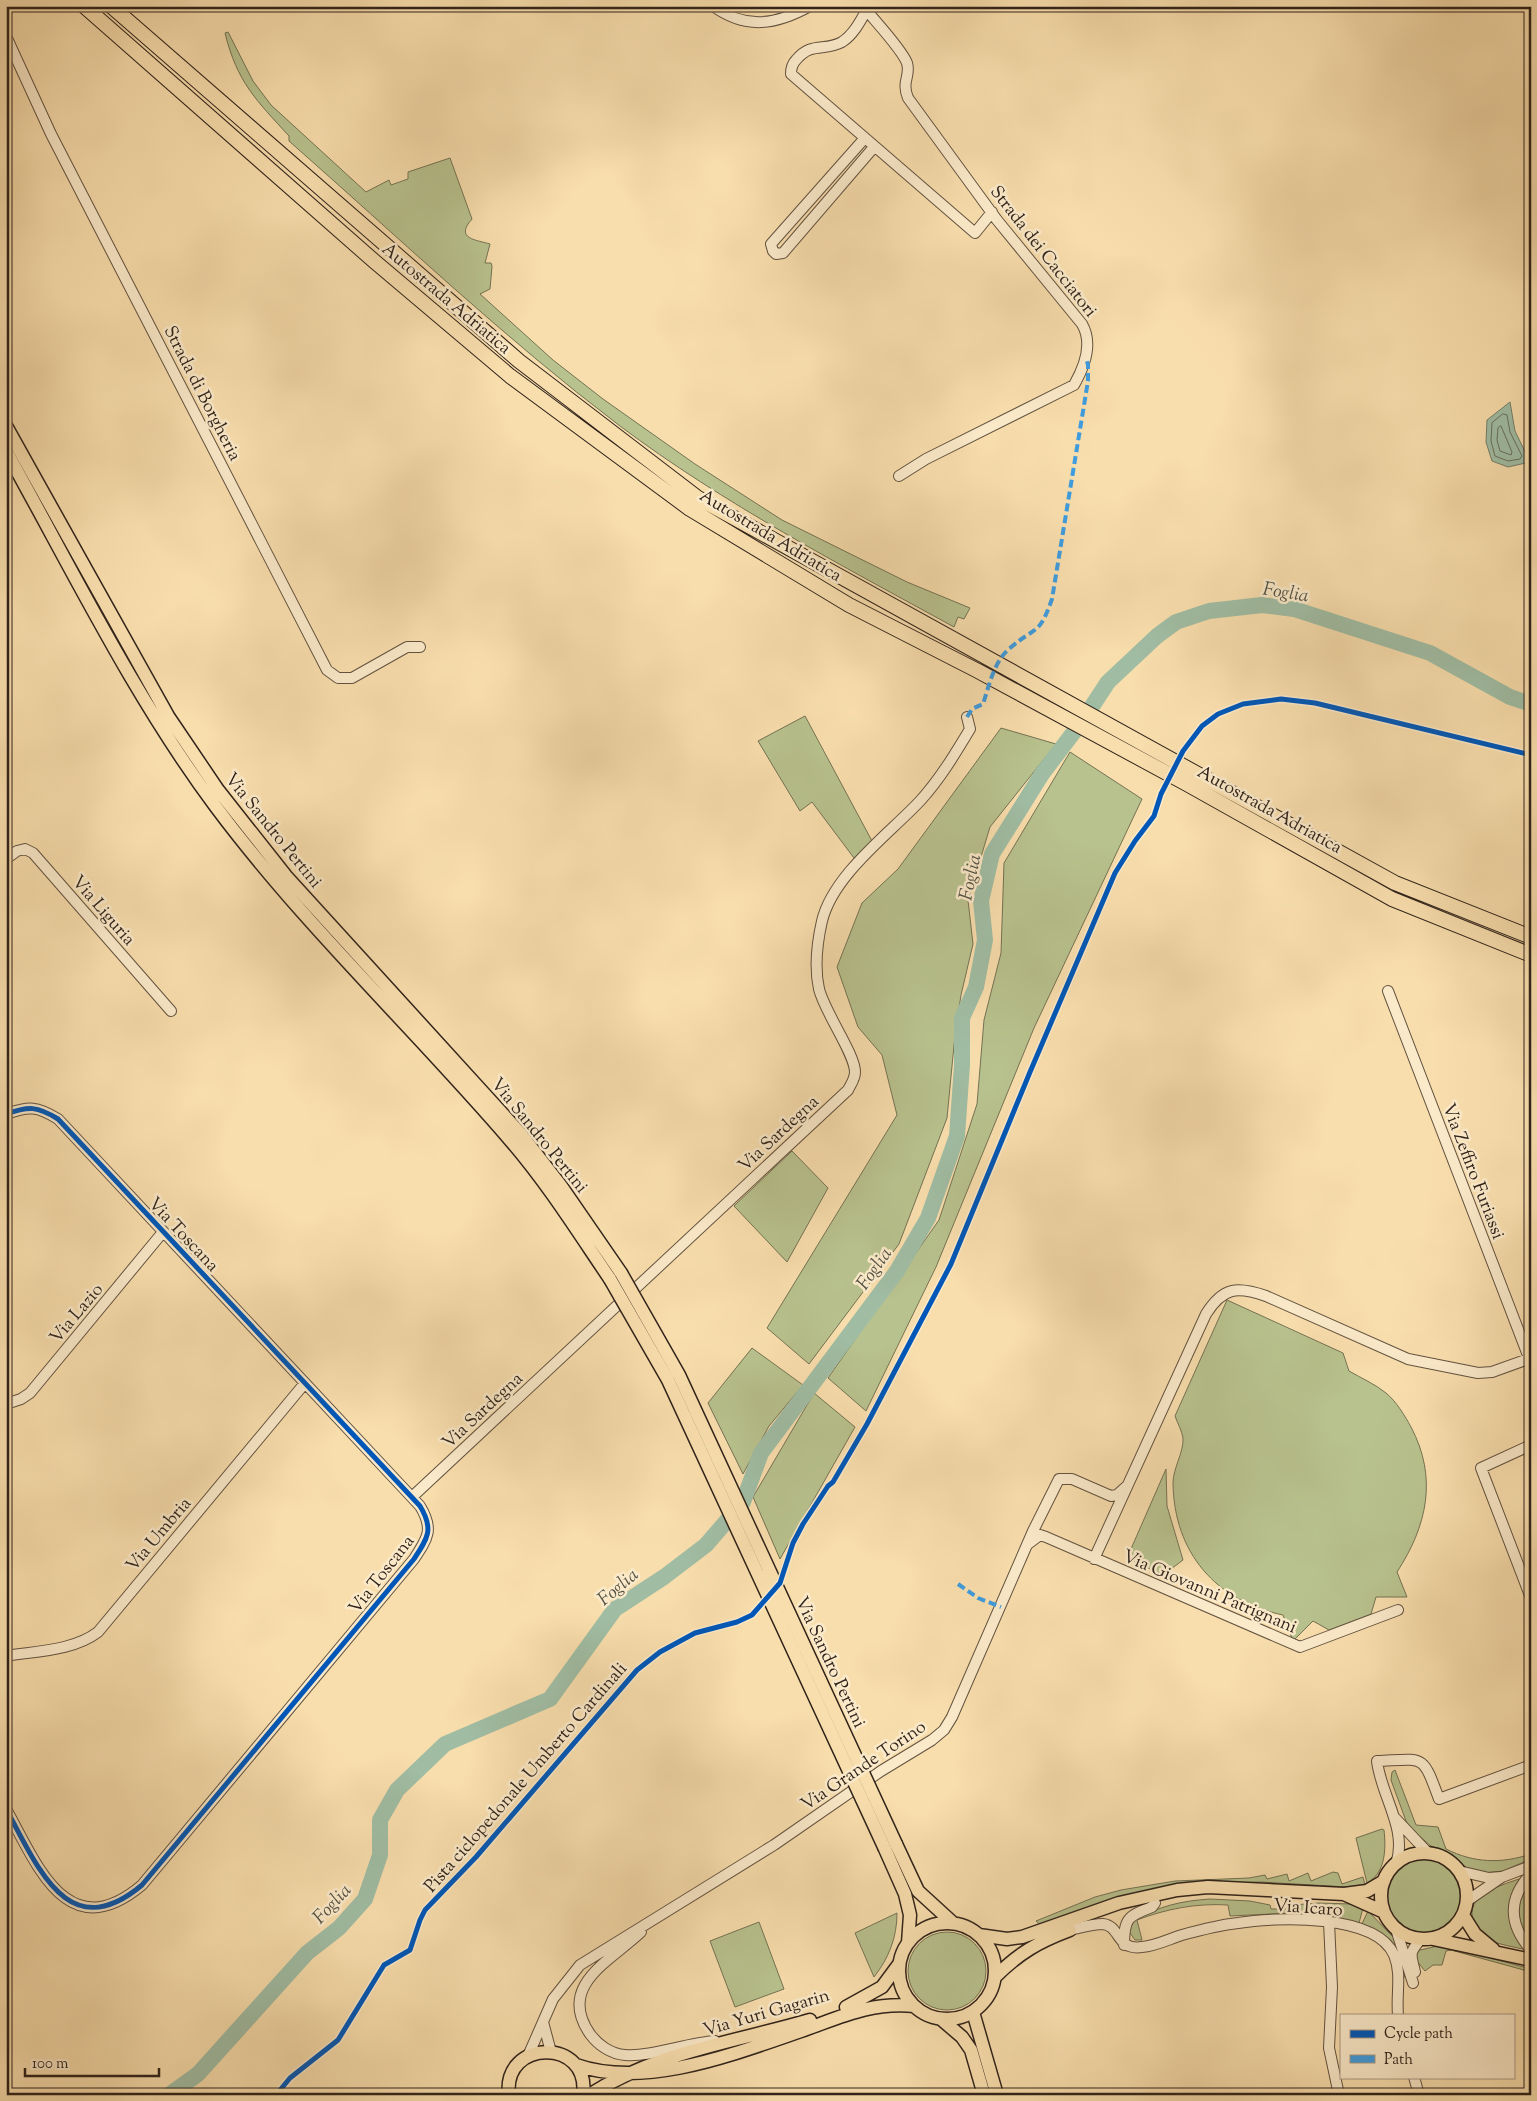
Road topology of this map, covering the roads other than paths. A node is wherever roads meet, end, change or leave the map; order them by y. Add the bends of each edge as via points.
1 (84, 6) edge
2 (111, 6) edge
3 (713, 6) edge
4 (810, 6) edge
5 (864, 9) edge
6 (6, 36) edge
7 (864, 139) junction
8 (874, 147) junction
9 (992, 212) junction
10 (6, 426) edge
11 (6, 451) edge
12 (899, 476) dead end
13 (420, 647) dead end
14 (967, 717) dead end
15 (6, 859) edge
16 (1531, 937) edge
17 (1531, 956) edge
18 (1388, 991) dead end
19 (171, 1012) dead end
20 (6, 1114) edge
21 (163, 1232) junction
22 (616, 1276) junction
23 (1530, 1360) edge
24 (305, 1383) junction
25 (6, 1404) edge
26 (1531, 1445) edge
27 (1127, 1486) junction
28 (412, 1497) junction
29 (1028, 1544) junction
30 (1094, 1558) junction
31 (1531, 1598) edge
32 (1398, 1610) dead end
33 (6, 1656) edge
34 (1531, 1765) edge
35 (6, 1809) edge
36 (1394, 1817) junction
37 (890, 1847) junction
38 (1429, 1854) junction
39 (1396, 1864) junction
40 (1531, 1866) edge
41 (1459, 1871) junction
42 (1531, 1874) edge
43 (1502, 1877) junction
44 (1384, 1881) junction
45 (1229, 1890) junction
46 (1344, 1894) junction
47 (1467, 1901) junction
48 (1155, 1903) junction
49 (1384, 1912) junction
50 (1463, 1915) junction
51 (654, 1919) junction
52 (1328, 1922) junction
53 (953, 1923) junction
54 (1396, 1929) junction
55 (1069, 1930) junction
56 (979, 1935) junction
57 (1427, 1939) junction
58 (908, 1943) junction
59 (1124, 1945) junction
60 (1531, 1950) edge
61 (1497, 1952) junction
62 (1531, 1960) edge
63 (900, 1964) junction
64 (995, 1977) junction
65 (1412, 1983) junction
66 (1399, 1992) junction
67 (914, 2006) junction
68 (973, 2012) junction
69 (1398, 2014) edge
70 (941, 2019) junction
71 (543, 2022) junction
72 (731, 2040) junction
73 (551, 2052) junction
74 (528, 2056) junction
75 (576, 2065) junction
76 (631, 2072) junction
77 (1414, 2078) edge
78 (508, 2094) edge
79 (584, 2095) edge
80 (589, 2095) edge
81 (984, 2095) edge
82 (997, 2095) edge
83 (1339, 2095) edge
84 (1419, 2095) edge

1 - 17 highway, Autostrada Adriatica via 510,376 690,509 849,605 1187,784 1392,899
2 - 16 highway, Autostrada Adriatica via 518,361 698,498 1395,883
3 - 4 street via 724,14 749,23 789,18
5 - 7 street via 857,27 842,41 831,46 813,46 804,51 791,69 796,80
5 - 9 street, Strada dei Cacciatori via 905,60 904,87 908,98
6 - 13 street, Strada di Borgheria via 51,134 327,670 338,678 352,678 407,647
7 - 8 street
7 - 8 street via 770,244 776,254 783,253
8 - 9 street via 975,233
9 - 12 street, Strada dei Cacciatori via 1082,324 1088,334 1086,358 1074,385 926,459
10 - 22 main road, Via Sandro Pertini via 168,716 218,790 286,876 520,1133 561,1186
11 - 22 main road, Via Sandro Pertini via 156,721 216,807 282,890 512,1143
14 - 28 street, Via Sardegna via 970,729 946,769 915,806 853,867 823,918 816,962 819,989 854,1063 855,1074 848,1090
15 - 19 street, Via Liguria via 17,851 26,849 33,853
18 - 23 street, Via Zeffiro Furiassi
20 - 21 street, Via Toscana via 25,1108 41,1109 58,1119
21 - 24 street, Via Toscana
21 - 25 street, Via Lazio via 30,1393
22 - 37 main road, Via Sandro Pertini, bridge
23 - 27 street via 1478,1373 1408,1360 1266,1296 1250,1291 1226,1292 1215,1300 1206,1314
24 - 28 street, Via Toscana
24 - 33 street, Via Umbria via 98,1632 75,1645
26 - 31 street via 1481,1468
27 - 29 street, Via Grande Torino via 1112,1496 1072,1479 1059,1479
27 - 30 street
28 - 35 street, Via Toscana via 427,1518 429,1530 414,1559 142,1885 126,1899 108,1906 88,1907 57,1894 43,1876
29 - 30 street via 1040,1536
29 - 51 street, Via Grande Torino via 944,1730 774,1845
30 - 32 street, Via Giovanni Patrignani via 1300,1647
34 - 36 street via 1439,1799 1422,1762 1377,1761
36 - 38 street
36 - 39 street via 1400,1843
37 - 53 main road, Via Sandro Pertini via 918,1891
37 - 58 main road, Via Sandro Pertini via 910,1915
38 - 39 main road via 1417,1854
38 - 41 main road via 1440,1857
39 - 44 main road
40 - 43 street
41 - 43 street via 1489,1878
41 - 47 main road via 1467,1890
42 - 60 street via 1515,1898 1514,1913 1516,1928
43 - 47 street
44 - 46 main road via 1367,1891
44 - 49 main road
45 - 46 main road
45 - 48 main road
45 - 56 main road via 1208,1887 1177,1890 1137,1899 1022,1936 1007,1939
46 - 49 main road
47 - 50 main road
48 - 55 main road
48 - 59 street via 1131,1915 1124,1926
49 - 54 main road
50 - 57 main road via 1450,1930
50 - 61 main road via 1475,1934
51 - 71 street, Via Grande Torino via 580,1965 553,1999
51 - 72 street, Via Grande Torino via 629,1944 596,1968 586,1982 580,1997 580,2012 585,2026 606,2049 624,2055
52 - 59 street, Via Icaro via 1269,1920 1237,1923 1191,1932 1152,1945 1131,1948
52 - 66 street, Via Icaro via 1358,1929 1386,1942 1398,1970
52 - 83 street via 1332,1987 1329,2048
53 - 56 main road
53 - 58 main road via 928,1927
54 - 57 main road via 1412,1938
54 - 65 street
55 - 59 street via 1104,1924
55 - 64 main road via 1028,1948
56 - 64 main road via 992,1954
57 - 61 main road
57 - 65 street via 1413,1947 1411,1954 1415,1972
58 - 63 main road
61 - 62 main road
63 - 67 main road via 902,1987
63 - 72 main road, Via Yuri Gagarin via 882,1987 855,2004
64 - 68 main road via 988,1997
65 - 66 street
66 - 69 street, Via Icaro
67 - 70 main road
67 - 76 main road, Via Yuri Gagarin via 889,2004 858,2010 757,2045 669,2070
68 - 70 main road
68 - 82 main road
70 - 81 main road via 962,2036 971,2050
71 - 73 street
71 - 74 street, Via Grande Torino
72 - 76 main road, Via Yuri Gagarin via 666,2058
73 - 74 main road
73 - 75 main road, Via Yuri Gagarin via 565,2056
74 - 78 main road via 513,2071
75 - 76 main road, Via Yuri Gagarin
75 - 79 main road
76 - 80 main road, Via Yuri Gagarin
77 - 84 street

